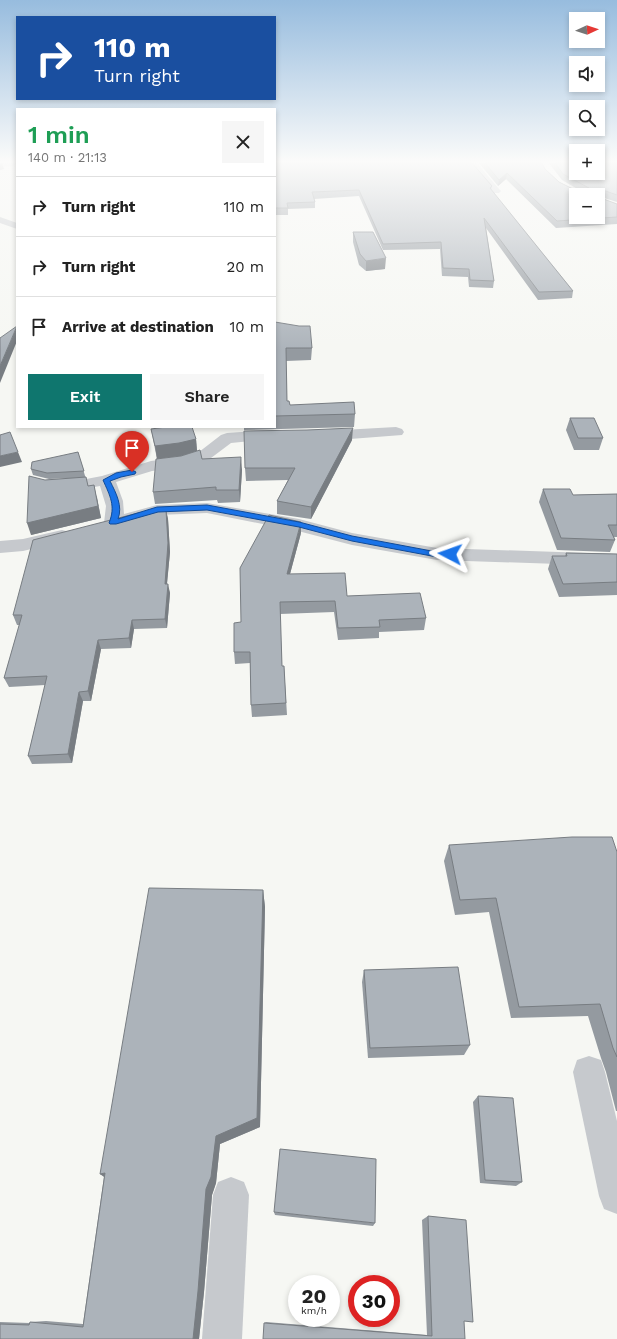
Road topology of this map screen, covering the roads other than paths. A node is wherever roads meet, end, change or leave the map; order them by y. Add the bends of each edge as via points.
1 (396, 432) dead end
2 (287, 435) edge
3 (307, 436) edge
4 (106, 480) junction
5 (42, 484) edge
6 (76, 532) edge
7 (0, 547) edge
8 (617, 560) edge
9 (589, 1072) dead end
10 (231, 1195) dead end
11 (617, 1196) edge
12 (222, 1339) edge

1 - 3 street
2 - 4 street via 227,438 205,455 183,462 151,466
4 - 5 street via 81,485
4 - 8 street via 117,512 106,525 157,510 207,508 437,554
6 - 7 street via 23,545
9 - 11 street
10 - 12 street

